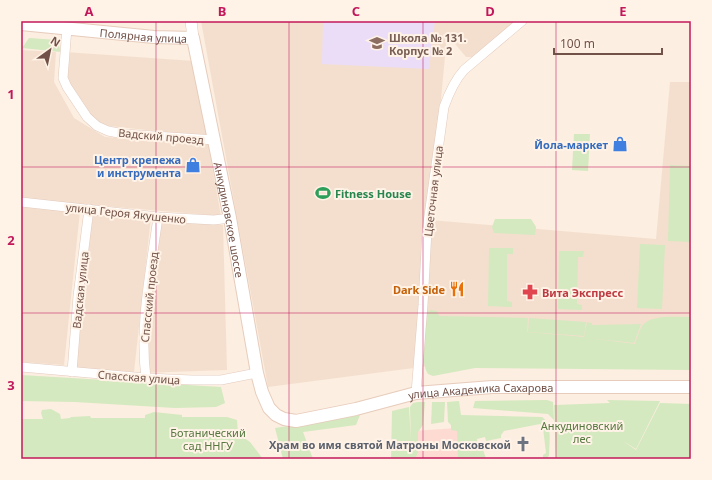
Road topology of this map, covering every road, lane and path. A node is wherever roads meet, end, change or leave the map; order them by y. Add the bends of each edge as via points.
1 (191, 21) edge
2 (522, 21) edge
3 (21, 24) edge
4 (67, 28) junction
5 (193, 38) junction
6 (214, 140) junction
7 (21, 202) edge
8 (89, 209) junction
9 (158, 217) junction
10 (230, 218) junction
11 (21, 367) edge
12 (72, 372) junction
13 (257, 373) junction
14 (146, 378) junction
15 (691, 387) edge
16 (416, 393) junction
17 (276, 415) joint

1 - 5 street, Анкудиновское шоссе
2 - 16 street, Цветочная улица via 464,70 453,85 444,107 427,230
3 - 4 main road, Полярная улица
4 - 5 main road, Полярная улица via 154,37
4 - 6 street, Вадский проезд via 63,78 87,117 97,126 124,134
5 - 6 main road, Анкудиновское шоссе
6 - 10 main road, Анкудиновское шоссе
7 - 8 street, улица Героя Якушенко
8 - 9 street, улица Героя Якушенко
8 - 12 street, Вадская улица
9 - 10 street, улица Героя Якушенко via 214,220
9 - 14 street, Спасский проезд via 144,328
10 - 13 main road, Анкудиновское шоссе
11 - 12 street, Спасская улица
12 - 14 street, Спасская улица
13 - 14 street, Спасская улица via 221,380
13 - 17 main road, Анкудиновское шоссе via 269,408
15 - 16 main road, улица Академика Сахарова via 492,388
16 - 17 main road, улица Академика Сахарова via 296,421

